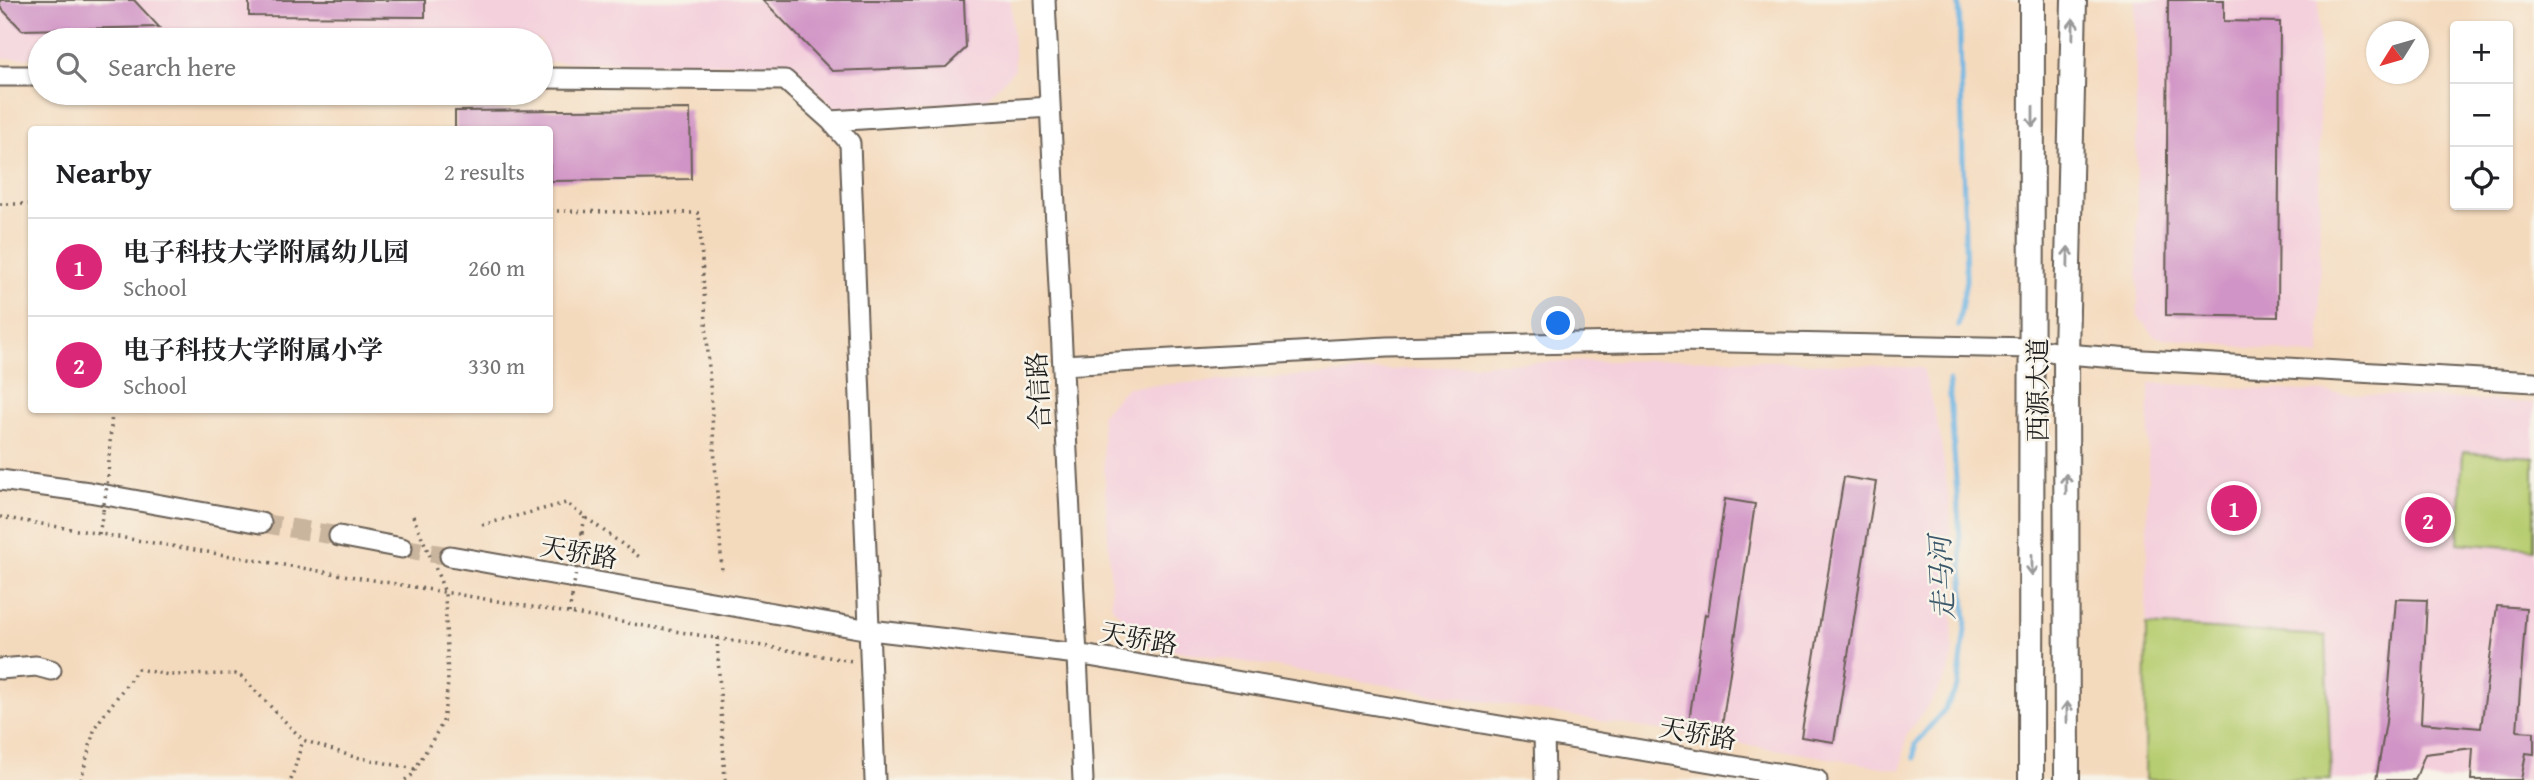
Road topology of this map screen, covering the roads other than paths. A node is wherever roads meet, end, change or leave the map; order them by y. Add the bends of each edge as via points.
1 (1045, 0) edge
2 (2032, 0) edge
3 (2074, 0) edge
4 (0, 76) edge
5 (28, 76) edge
6 (553, 79) edge
7 (1050, 107) junction
8 (831, 121) junction
9 (2033, 348) junction
10 (2066, 354) junction
11 (1063, 365) junction
12 (2534, 382) edge
13 (0, 480) edge
14 (261, 523) tunnel mouth
15 (339, 536) tunnel mouth
16 (402, 548) tunnel mouth
17 (450, 556) tunnel mouth
18 (870, 629) junction
19 (1077, 654) junction
20 (0, 669) edge
21 (51, 670) dead end
22 (1544, 733) junction
23 (875, 780) edge
24 (1083, 780) edge
25 (1545, 780) edge
26 (1817, 780) edge
27 (2031, 780) edge
28 (2067, 780) edge

1 - 7 street, 合信路
2 -> 9 main road, 西源大道
10 -> 3 main road, 西源大道
4 - 5 street
6 - 8 street via 785,80
7 - 8 street
7 - 11 street, 合信路
8 - 18 street via 850,143
9 - 10 street
9 - 11 street via 1678,341 1387,347
9 -> 27 main road, 西源大道
10 - 12 street
28 -> 10 main road, 西源大道
11 - 19 street, 合信路
13 - 14 street
15 - 16 street
17 - 18 street, 天骄路
18 - 19 street, 天骄路
18 - 23 street
19 - 22 street, 天骄路
19 - 24 street, 合信路
20 - 21 street via 36,666
22 - 25 street
22 - 26 street, 天骄路

